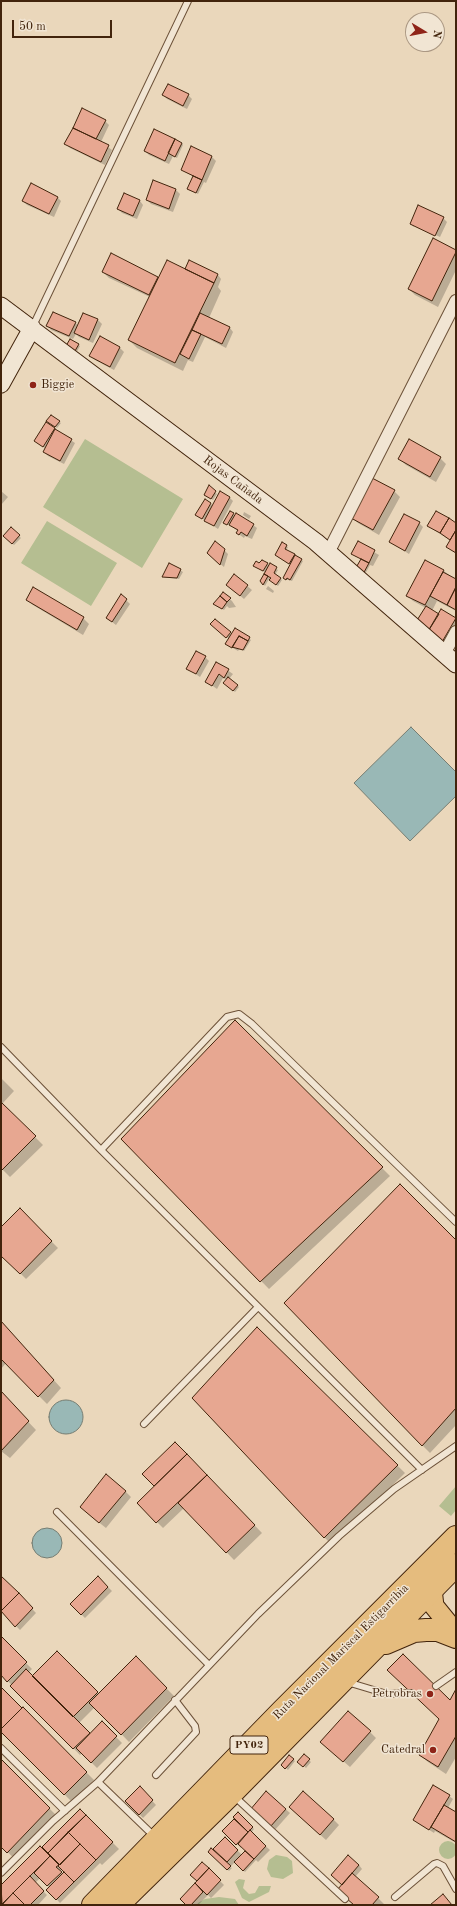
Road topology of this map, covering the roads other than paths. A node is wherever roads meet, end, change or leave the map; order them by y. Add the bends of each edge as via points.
1 (188, 1) edge
2 (456, 302) edge
3 (1, 306) edge
4 (32, 328) junction
5 (1, 384) edge
6 (328, 553) junction
7 (456, 632) edge
8 (450, 659) edge
9 (1, 1047) edge
10 (101, 1150) junction
11 (456, 1222) edge
12 (258, 1307) junction
13 (144, 1424) dead end
14 (456, 1446) edge
15 (422, 1470) junction
16 (57, 1512) dead end
17 (456, 1537) edge
18 (456, 1545) edge
19 (456, 1565) edge
20 (430, 1594) junction
21 (456, 1616) edge
22 (456, 1633) edge
23 (456, 1637) edge
24 (371, 1651) junction
25 (209, 1665) junction
26 (456, 1672) edge
27 (317, 1676) junction
28 (342, 1680) junction
29 (436, 1686) dead end
30 (411, 1693) dead end
31 (175, 1700) junction
32 (1, 1748) edge
33 (156, 1775) dead end
34 (98, 1782) junction
35 (232, 1793) junction
36 (65, 1811) junction
37 (157, 1840) junction
38 (1, 1873) edge
39 (456, 1889) edge
40 (395, 1897) dead end
41 (345, 1899) dead end
42 (93, 1905) edge
43 (118, 1905) edge

1 - 4 lane
2 - 6 street
3 - 4 main road, Rojas Cañada
4 - 5 main road
4 - 6 main road, Rojas Cañada
6 - 8 main road, Rojas Cañada
7 - 8 street
9 - 10 lane
10 - 11 lane via 227,1017 239,1014
10 - 12 lane
12 - 13 lane
12 - 15 lane
14 - 15 lane
15 - 25 lane via 339,1536
16 - 25 lane
17 - 27 highway, Ruta Nacional Mariscal Estigarribia / PY02
18 - 20 highway via 437,1569
19 - 20 highway, Ruta Nacional Mariscal Estigarribia / PY02
20 - 21 main road via 440,1599
20 - 22 main road via 434,1606
20 - 24 highway, Ruta Nacional Mariscal Estigarribia / PY02
20 - 27 highway via 410,1596 400,1603 342,1662
23 - 24 highway via 438,1630 414,1631
24 - 28 highway, Ruta Nacional Mariscal Estigarribia / PY02
25 - 31 lane
26 - 29 lane
27 - 37 highway, Ruta Nacional Mariscal Estigarribia / PY02
28 - 30 lane via 387,1694
28 - 35 highway, Ruta Nacional Mariscal Estigarribia / PY02
31 - 33 lane via 195,1726 196,1732
31 - 34 lane
32 - 36 lane
34 - 36 lane
34 - 37 lane
35 - 41 lane
35 - 43 highway, Ruta Nacional Mariscal Estigarribia / PY02
36 - 38 lane
37 - 42 highway, Ruta Nacional Mariscal Estigarribia / PY02
39 - 40 lane via 443,1866 434,1864

